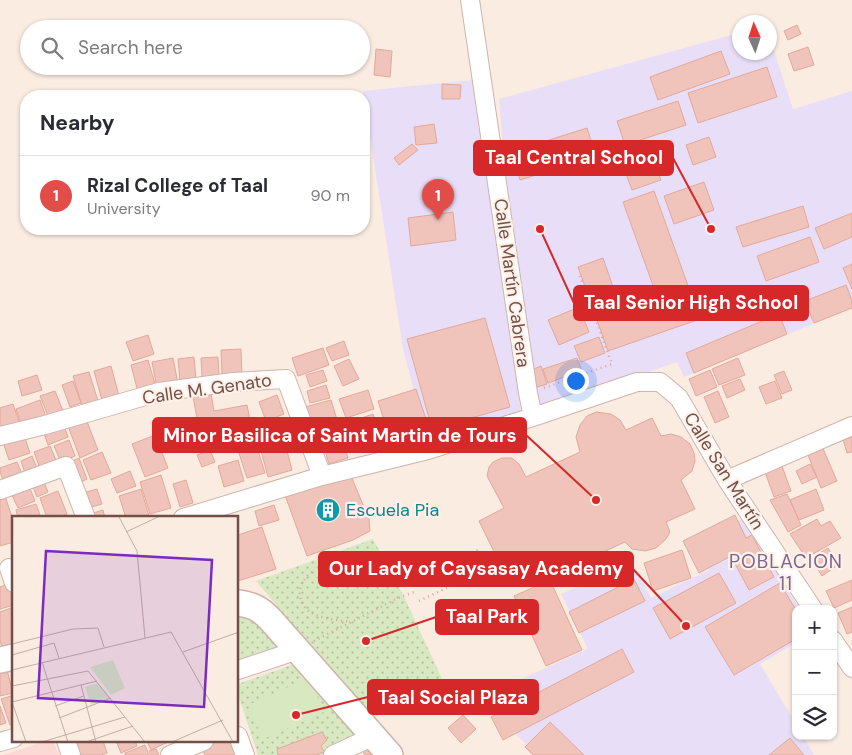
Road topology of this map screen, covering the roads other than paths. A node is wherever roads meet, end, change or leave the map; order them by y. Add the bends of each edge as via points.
1 (470, 0) edge
2 (533, 417) junction
3 (852, 426) edge
4 (0, 436) edge
5 (322, 476) junction
6 (728, 480) junction
7 (0, 490) edge
8 (85, 516) edge
9 (190, 516) edge
10 (239, 603) edge
11 (810, 605) edge
12 (837, 646) edge
13 (298, 650) junction
14 (852, 668) edge
15 (239, 670) edge
16 (374, 736) junction
17 (239, 739) edge
18 (66, 742) edge
19 (202, 742) edge
20 (71, 755) edge
21 (170, 755) edge
22 (245, 755) edge
23 (333, 755) edge
24 (390, 755) edge

1 - 2 street, Calle Martín Cabrera
2 - 5 street via 428,450
2 - 6 street, Calle San Martín via 637,382 660,382 679,398
3 - 6 street
4 - 5 street, Calle M. Genato via 159,392 286,379
5 - 9 street
6 - 11 street, Calle San Martín
7 - 8 street via 66,466
10 - 13 main road via 260,609
12 - 14 street
13 - 15 street
13 - 16 main road
16 - 23 street
16 - 24 main road
17 - 22 street
18 - 20 street
19 - 21 street

